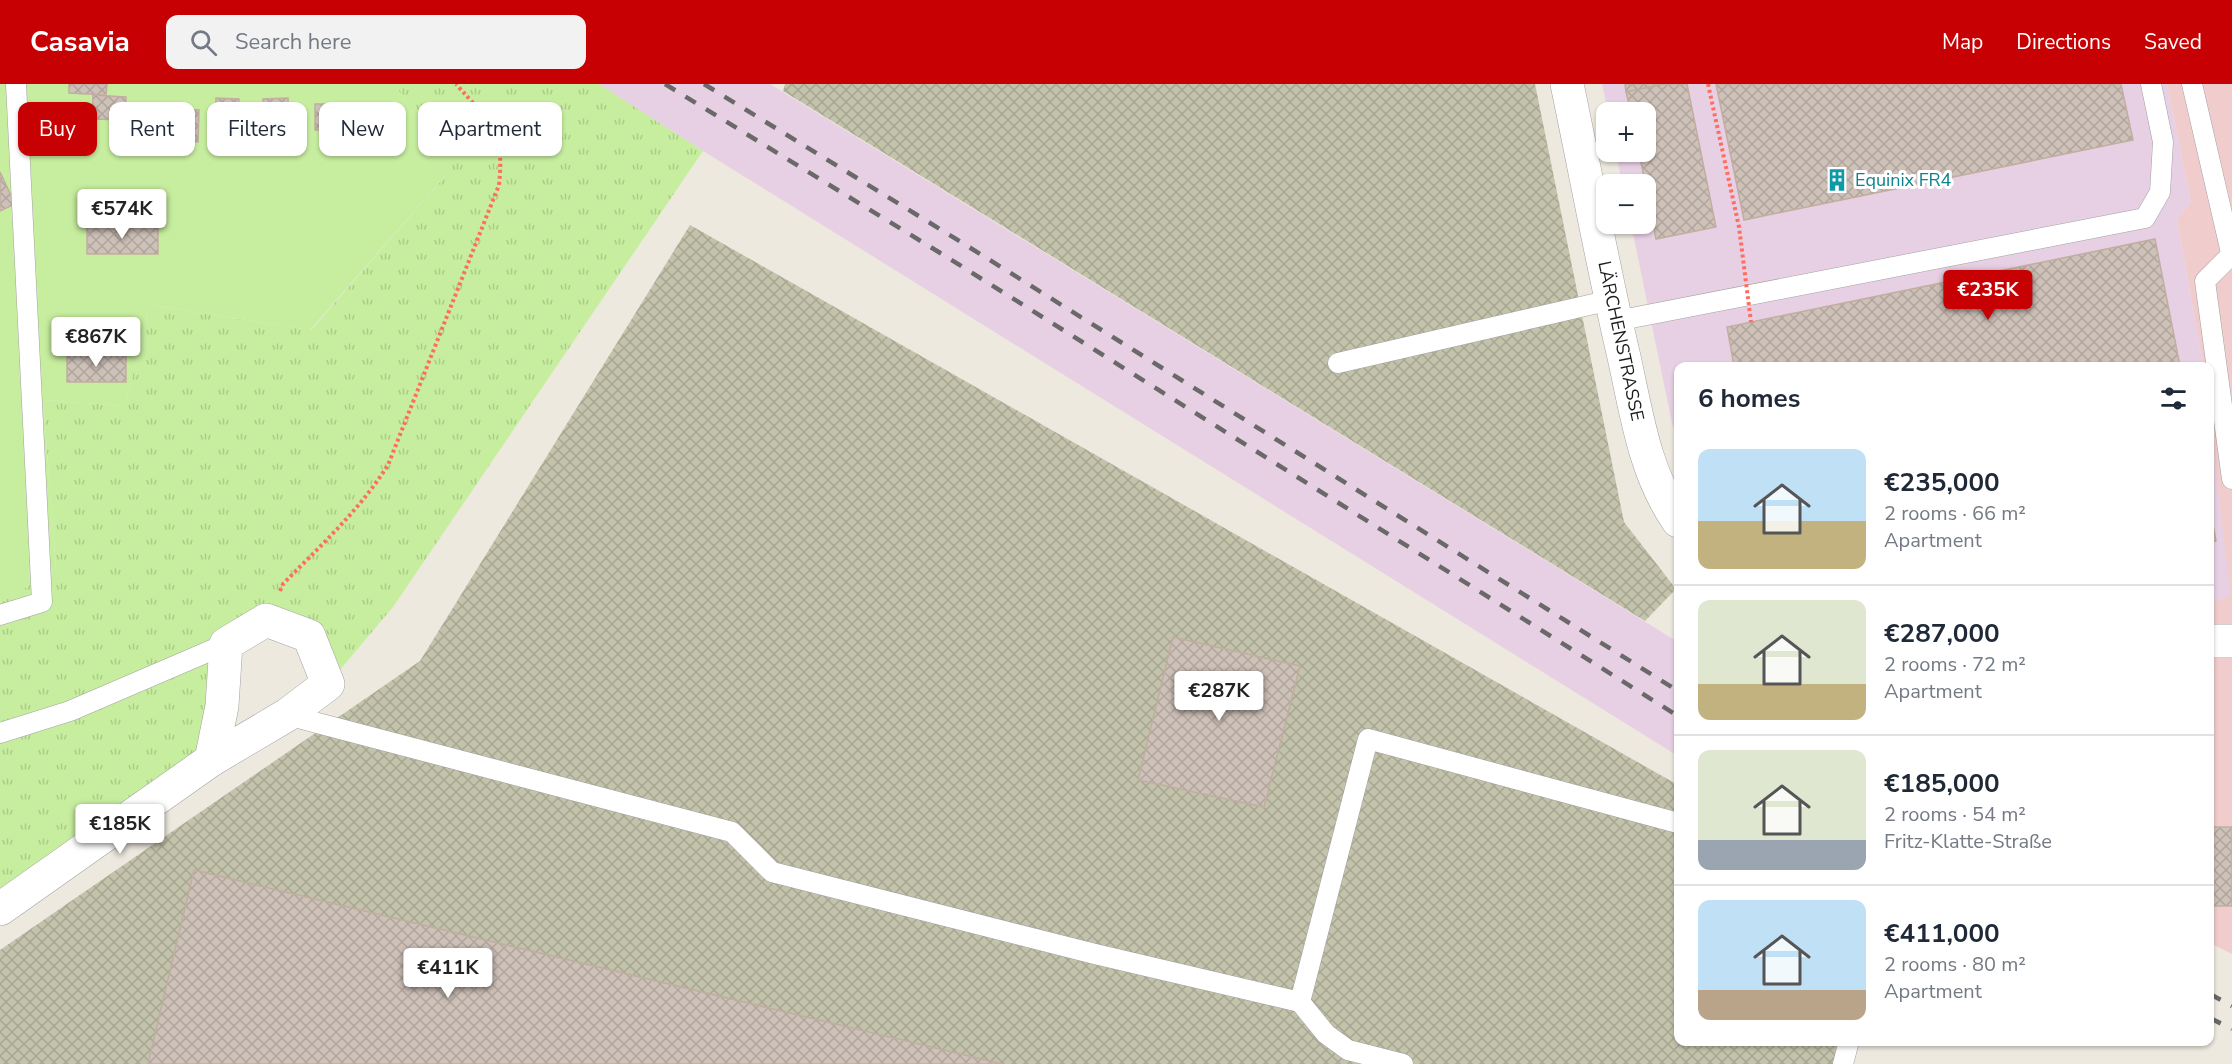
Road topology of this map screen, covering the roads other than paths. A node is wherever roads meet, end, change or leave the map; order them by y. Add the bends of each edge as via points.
1 (16, 84) edge
2 (1567, 84) edge
3 (2151, 84) edge
4 (2192, 84) edge
5 (2225, 201) edge
6 (2231, 256) edge
7 (1614, 311) junction
8 (1338, 363) dead end
9 (2232, 479) edge
10 (1674, 514) edge
11 (0, 615) edge
12 (2214, 641) edge
13 (2232, 641) edge
14 (226, 644) junction
15 (287, 715) junction
16 (0, 733) edge
17 (211, 760) junction
18 (1674, 822) edge
19 (0, 909) edge
20 (1300, 1002) junction
21 (1848, 1046) edge
22 (1403, 1064) edge
23 (1843, 1064) edge

1 - 11 lane via 42,602
2 - 7 street, LÄRCHENSTRASSE
3 - 7 lane via 2163,142 2160,192 2145,218
4 - 5 lane
5 - 6 lane
6 - 9 lane via 2205,281
7 - 8 lane
7 - 10 street, LÄRCHENSTRASSE via 1648,463
12 - 13 street
14 - 15 street via 266,620 309,636 328,684
14 - 16 lane via 70,711
14 - 17 street via 222,706
15 - 17 street
15 - 20 lane via 732,832 772,872
17 - 19 street
18 - 20 lane via 1368,739
20 - 22 lane via 1326,1034 1348,1050
21 - 23 lane

